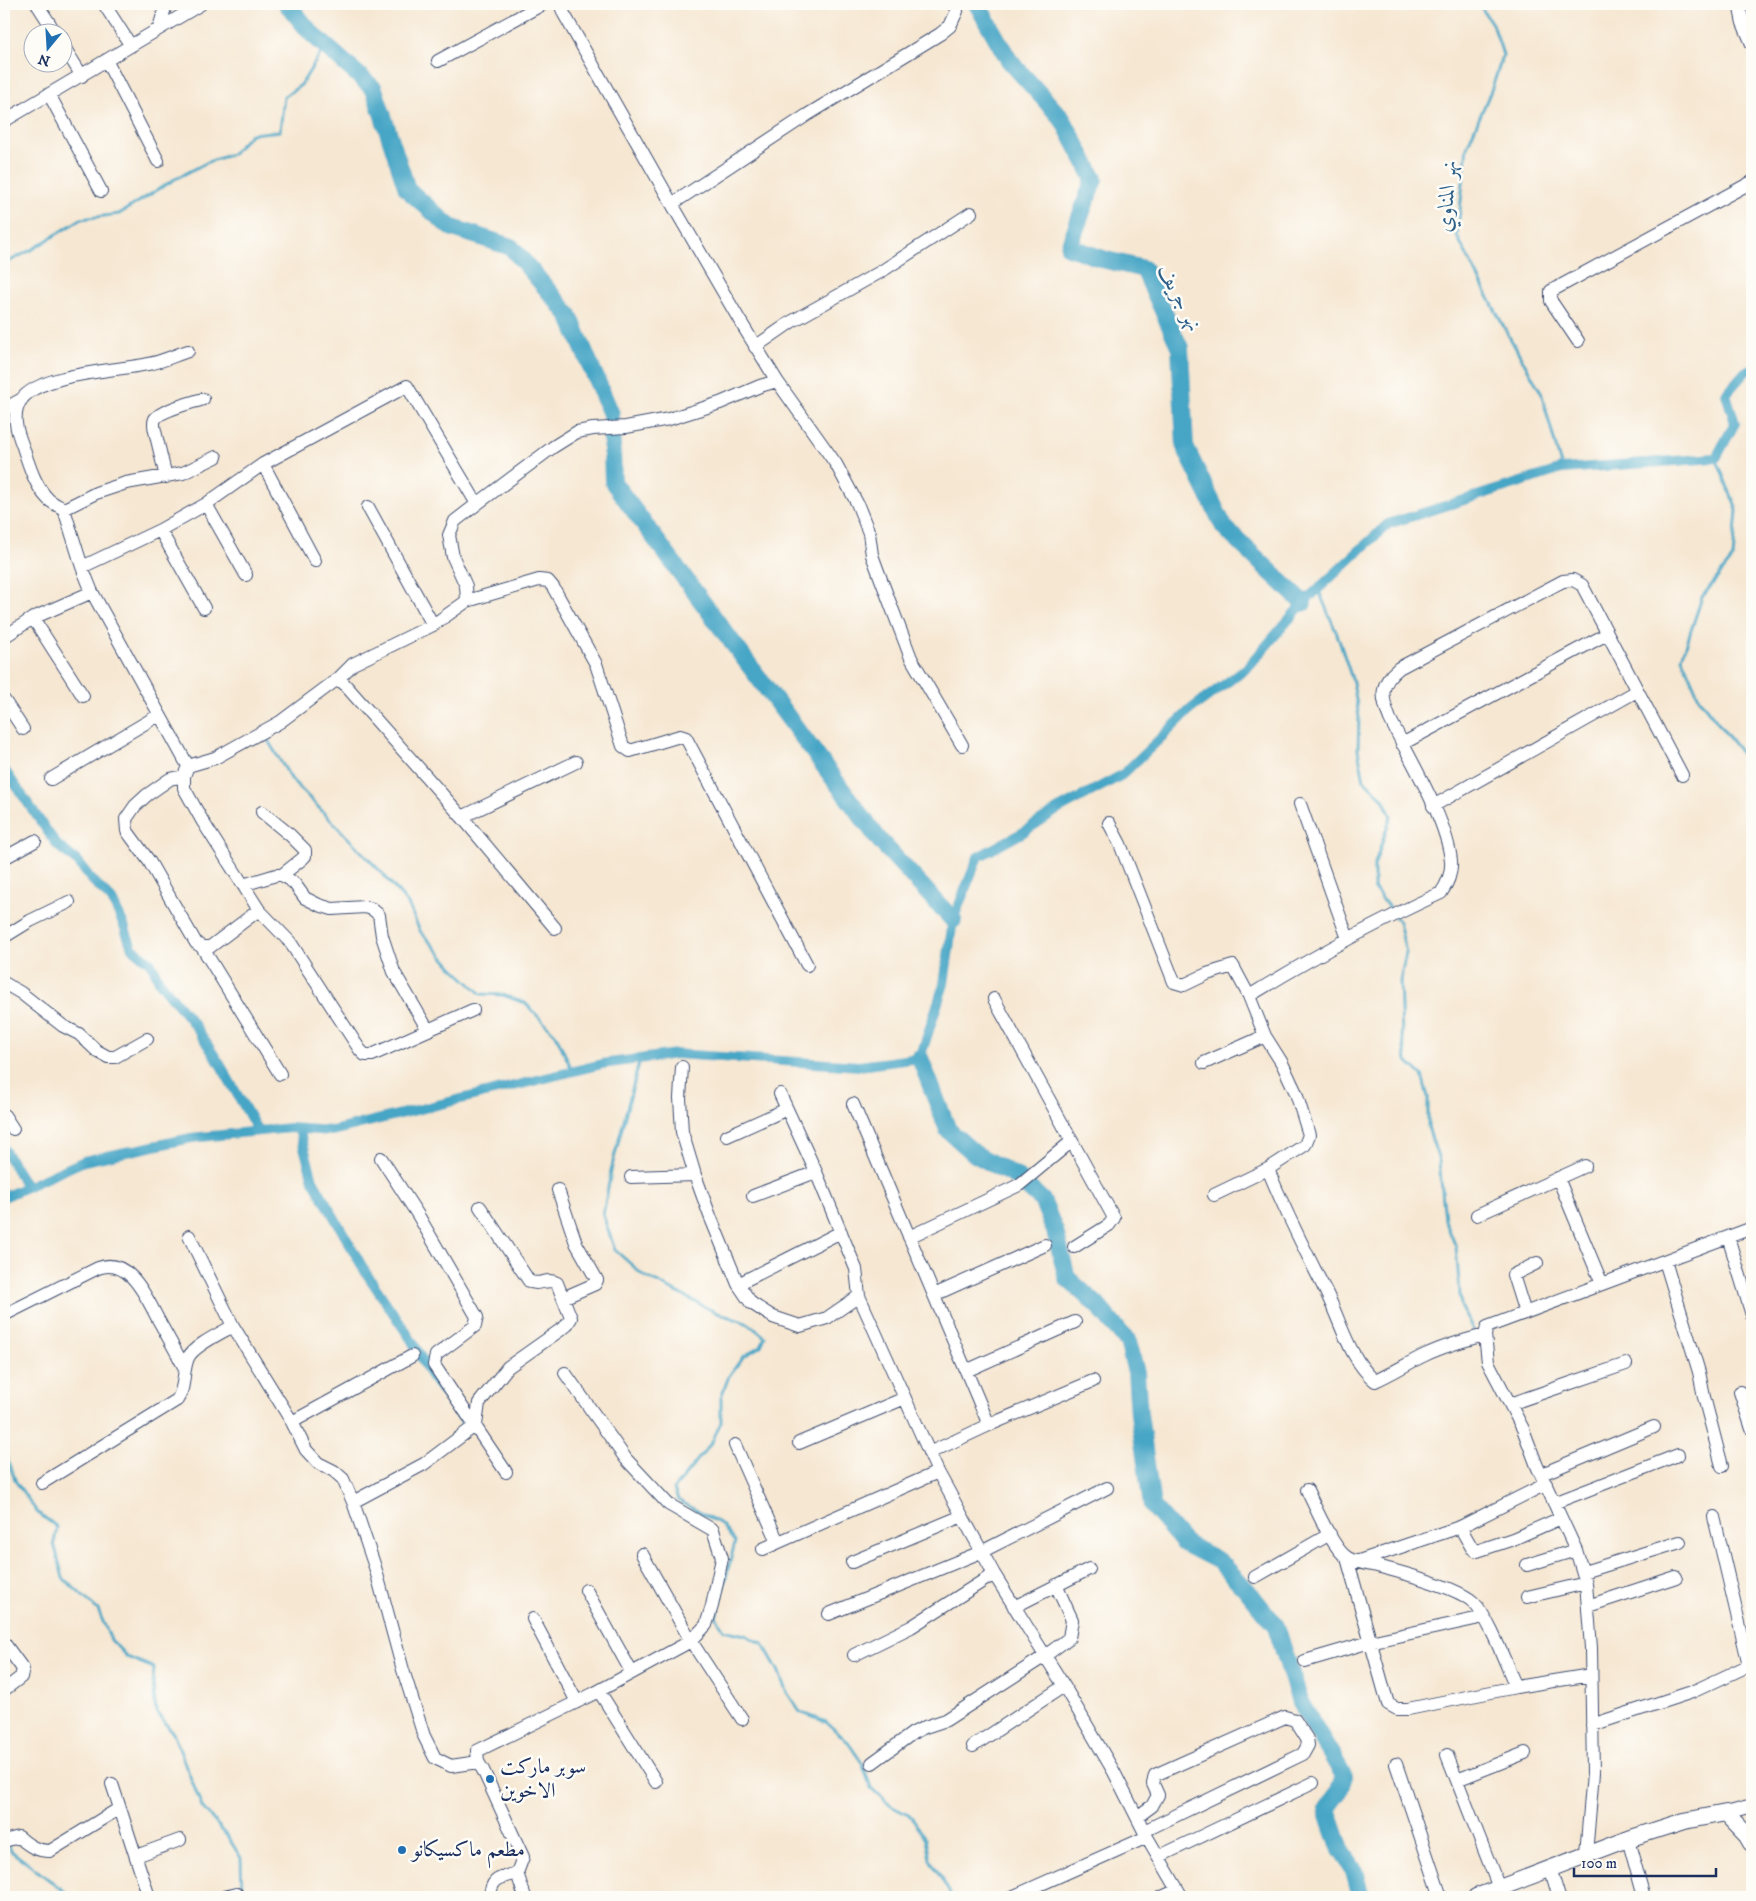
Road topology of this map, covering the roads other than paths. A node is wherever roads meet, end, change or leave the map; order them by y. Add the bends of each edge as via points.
1 (37, 4) edge
2 (104, 4) edge
3 (164, 4) edge
4 (201, 4) edge
5 (543, 4) edge
6 (560, 4) edge
7 (953, 4) edge
8 (1739, 4) edge
9 (49, 22) edge
10 (159, 28) junction
11 (1752, 44) edge
12 (131, 46) junction
13 (72, 60) edge
14 (106, 60) junction
15 (438, 61) dead end
16 (82, 76) junction
17 (49, 94) junction
18 (4, 121) edge
19 (158, 160) dead end
20 (1752, 182) edge
21 (101, 191) dead end
22 (672, 204) junction
23 (972, 213) dead end
24 (1578, 340) dead end
25 (755, 347) junction
26 (188, 351) dead end
27 (777, 381) junction
28 (22, 399) junction
29 (202, 399) dead end
30 (4, 409) edge
31 (216, 457) dead end
32 (262, 464) junction
33 (166, 477) junction
34 (206, 504) junction
35 (477, 504) junction
36 (368, 507) dead end
37 (64, 509) junction
38 (160, 530) junction
39 (315, 561) dead end
40 (82, 567) junction
41 (246, 575) dead end
42 (92, 592) junction
43 (467, 602) junction
44 (204, 608) dead end
45 (33, 618) junction
46 (433, 626) junction
47 (1607, 634) junction
48 (4, 637) edge
49 (339, 678) junction
50 (1637, 691) junction
51 (83, 696) dead end
52 (4, 700) edge
53 (159, 715) junction
54 (24, 729) dead end
55 (1402, 744) junction
56 (962, 745) dead end
57 (576, 762) dead end
58 (186, 771) junction
59 (1682, 775) dead end
60 (51, 779) dead end
61 (1300, 804) dead end
62 (1433, 806) junction
63 (262, 812) dead end
64 (462, 817) junction
65 (1110, 823) dead end
66 (35, 841) dead end
67 (4, 858) edge
68 (282, 875) junction
69 (244, 885) junction
70 (69, 902) dead end
71 (259, 910) junction
72 (555, 928) dead end
73 (4, 937) edge
74 (1348, 939) junction
75 (202, 947) junction
76 (807, 965) dead end
77 (4, 983) edge
78 (1250, 996) junction
79 (994, 999) dead end
80 (474, 1010) dead end
81 (428, 1030) junction
82 (1265, 1036) junction
83 (147, 1038) dead end
84 (1204, 1063) dead end
85 (682, 1067) dead end
86 (280, 1074) dead end
87 (780, 1094) dead end
88 (853, 1104) dead end
89 (787, 1109) junction
90 (4, 1115) edge
91 (13, 1129) dead end
92 (727, 1136) dead end
93 (1072, 1141) junction
94 (381, 1158) dead end
95 (1585, 1166) dead end
96 (1268, 1169) junction
97 (816, 1172) junction
98 (695, 1175) junction
99 (631, 1177) dead end
100 (1558, 1178) junction
101 (558, 1190) dead end
102 (753, 1196) dead end
103 (1214, 1196) dead end
104 (480, 1206) dead end
105 (1478, 1215) dead end
106 (1752, 1228) edge
107 (841, 1232) junction
108 (189, 1236) dead end
109 (909, 1237) junction
110 (1728, 1237) junction
111 (1045, 1245) dead end
112 (1074, 1246) dead end
113 (1665, 1261) junction
114 (1537, 1264) dead end
115 (738, 1284) junction
116 (1602, 1284) junction
117 (934, 1295) junction
118 (859, 1296) junction
119 (564, 1298) junction
120 (1750, 1302) edge
121 (1525, 1313) junction
122 (4, 1315) edge
123 (1752, 1315) edge
124 (1074, 1322) dead end
125 (233, 1326) junction
126 (1485, 1335) junction
127 (412, 1356) dead end
128 (1626, 1364) dead end
129 (186, 1369) junction
130 (966, 1370) junction
131 (565, 1373) dead end
132 (1093, 1381) dead end
133 (1740, 1392) dead end
134 (905, 1398) junction
135 (1510, 1404) junction
136 (292, 1422) junction
137 (476, 1425) junction
138 (989, 1425) junction
139 (1654, 1427) dead end
140 (1752, 1429) edge
141 (799, 1443) dead end
142 (735, 1446) dead end
143 (929, 1453) junction
144 (1678, 1455) dead end
145 (1722, 1466) dead end
146 (506, 1472) dead end
147 (938, 1472) junction
148 (1544, 1479) junction
149 (42, 1482) dead end
150 (1107, 1488) dead end
151 (1307, 1490) dead end
152 (353, 1502) junction
153 (1554, 1503) junction
154 (962, 1516) junction
155 (1714, 1517) dead end
156 (1561, 1518) junction
157 (1460, 1527) junction
158 (1330, 1534) junction
159 (778, 1542) junction
160 (1680, 1542) dead end
161 (763, 1549) dead end
162 (1576, 1550) junction
163 (982, 1552) junction
164 (642, 1554) dead end
165 (1352, 1560) junction
166 (852, 1562) dead end
167 (1527, 1565) dead end
168 (1088, 1569) dead end
169 (994, 1574) junction
170 (1255, 1576) dead end
171 (1676, 1577) dead end
172 (1585, 1578) junction
173 (1056, 1585) junction
174 (586, 1590) dead end
175 (1527, 1597) dead end
176 (1588, 1606) junction
177 (1014, 1607) junction
178 (829, 1614) dead end
179 (1484, 1617) junction
180 (533, 1619) dead end
181 (691, 1641) junction
182 (1370, 1642) junction
183 (4, 1643) edge
184 (854, 1655) dead end
185 (1045, 1656) junction
186 (1305, 1661) dead end
187 (1751, 1665) edge
188 (632, 1673) junction
189 (1591, 1674) junction
190 (1064, 1686) junction
191 (1516, 1687) junction
192 (4, 1690) edge
193 (599, 1691) junction
194 (577, 1702) junction
195 (742, 1719) dead end
196 (1592, 1725) junction
197 (973, 1746) dead end
198 (1525, 1753) dead end
199 (1447, 1755) dead end
200 (478, 1762) junction
201 (872, 1762) dead end
202 (1396, 1764) dead end
203 (1457, 1780) junction
204 (656, 1782) dead end
205 (1314, 1783) dead end
206 (112, 1784) dead end
207 (1752, 1806) edge
208 (120, 1808) junction
209 (1726, 1813) junction
210 (1137, 1817) junction
211 (1145, 1834) junction
212 (9, 1839) edge
213 (1628, 1839) junction
214 (180, 1840) dead end
215 (1752, 1843) edge
216 (1586, 1854) junction
217 (136, 1856) junction
218 (1160, 1856) junction
219 (1550, 1868) junction
220 (517, 1872) junction
221 (1498, 1888) junction
222 (1180, 1893) edge
223 (149, 1897) edge
224 (490, 1897) edge
225 (524, 1897) edge
226 (1012, 1897) edge
227 (1162, 1897) edge
228 (1441, 1897) edge
229 (1476, 1897) edge
230 (1559, 1897) edge
231 (1644, 1897) edge

1 - 9 street
2 - 12 street
3 - 10 street
4 - 10 street
5 - 15 street
6 - 22 street
7 - 22 street via 958,11 950,26 940,34 807,115
8 - 11 street
10 - 12 street
12 - 14 street
13 - 16 street
14 - 16 street
14 - 19 street
16 - 17 street
17 - 18 street
17 - 21 street
20 - 24 street via 1551,291 1551,301
22 - 25 street
23 - 25 street
25 - 27 street
26 - 28 street via 151,364 73,375 37,387
27 - 35 street via 669,419 577,432
27 - 56 street via 836,464 857,504 869,533 872,555 911,658
28 - 30 street
28 - 37 street via 16,412 16,424 35,480 48,500
29 - 33 street via 162,413 153,423
31 - 33 street via 183,473
32 - 34 street
32 - 35 street via 407,386
32 - 39 street
33 - 37 street via 96,493
34 - 38 street
34 - 41 street
35 - 43 street via 455,521 449,535 453,557 466,586
36 - 46 street
37 - 40 street
38 - 40 street
38 - 44 street
40 - 42 street
42 - 45 street
42 - 53 street
43 - 46 street
43 - 76 street via 540,580 548,581 596,664 623,746 630,751 680,736 686,738
45 - 48 street
45 - 51 street
46 - 49 street via 353,664
47 - 50 street
47 - 55 street
47 - 55 street via 1582,585 1573,580 1564,581 1399,668 1384,686 1383,702
49 - 58 street via 280,722
49 - 64 street
50 - 59 street
50 - 62 street
52 - 54 street
53 - 58 street
53 - 60 street
55 - 62 street
57 - 64 street
58 - 69 street via 184,788 191,802
58 - 75 street via 135,806 126,819 127,831 149,861 196,943
61 - 74 street
62 - 74 street via 1442,823 1451,860 1450,878 1441,893
63 - 68 street via 305,850 305,856
64 - 72 street
65 - 78 street via 1174,982 1184,985 1233,966
66 - 67 street
68 - 69 street
68 - 81 street via 318,906 332,909 365,907 378,915 394,972
69 - 71 street
70 - 73 street
71 - 75 street via 210,947
71 - 81 street via 290,942 365,1055 372,1055
74 - 78 street
75 - 86 street
77 - 83 street via 108,1057 115,1057
78 - 82 street
79 - 93 street
80 - 81 street
82 - 84 street
82 - 96 street via 1289,1078 1309,1135 1305,1145
85 - 98 street via 682,1132
87 - 89 street
88 - 109 street
89 - 92 street
89 - 97 street
90 - 91 street
93 - 109 street via 1019,1184
93 - 112 street via 1114,1218 1109,1225
94 - 137 street via 477,1317 475,1326 434,1360 436,1369
95 - 100 street
96 - 103 street
96 - 126 street via 1347,1339 1365,1372 1375,1380 1424,1355
97 - 102 street
97 - 107 street
98 - 99 street
98 - 115 street
100 - 105 street
100 - 116 street
101 - 119 street via 576,1243 597,1280 595,1284
104 - 119 street via 529,1281 535,1284 554,1281
106 - 110 street
107 - 115 street
107 - 118 street via 856,1269
108 - 125 street
109 - 117 street
110 - 113 street
110 - 120 street
111 - 117 street
113 - 116 street
113 - 145 street via 1699,1372
114 - 121 street via 1513,1275
115 - 118 street via 751,1303 773,1317 800,1326 827,1318
116 - 121 street
117 - 130 street
118 - 134 street
119 - 137 street via 570,1313 569,1322 508,1367 480,1403
120 - 123 street
121 - 126 street via 1488,1327
122 - 129 street via 98,1268 112,1265 127,1273 142,1288
124 - 130 street
125 - 129 street via 191,1352
125 - 136 street
126 - 135 street via 1488,1362
127 - 136 street
128 - 135 street
129 - 149 street via 184,1386 177,1400
130 - 138 street
131 - 181 street via 626,1459 662,1498 712,1530 722,1558 706,1625
132 - 138 street
133 - 140 street
134 - 141 street
134 - 143 street
135 - 148 street
136 - 152 street via 306,1450 318,1463 343,1479
137 - 146 street
137 - 152 street via 424,1464
138 - 143 street
139 - 148 street
142 - 159 street
143 - 147 street
144 - 153 street
147 - 154 street
147 - 159 street
148 - 153 street
148 - 157 street
150 - 163 street
151 - 158 street
152 - 200 street via 424,1736 435,1758 451,1766
153 - 156 street
154 - 163 street
154 - 166 street
155 - 187 street
156 - 157 street via 1513,1539 1477,1550 1472,1548
156 - 162 street
157 - 165 street
158 - 165 street via 1340,1551
158 - 170 street
159 - 161 street
160 - 172 street
162 - 167 street
162 - 172 street
163 - 169 street
163 - 178 street
164 - 181 street
165 - 179 street via 1406,1573 1459,1593 1473,1602
165 - 182 street
168 - 173 street
169 - 177 street
169 - 184 street via 910,1627
171 - 176 street
172 - 175 street
172 - 176 street
173 - 177 street
173 - 185 street via 1072,1620 1072,1630 1070,1638
174 - 188 street
176 - 189 street
177 - 185 street
179 - 182 street
179 - 191 street
180 - 194 street
181 - 188 street
181 - 195 street
182 - 186 street
182 - 191 street via 1388,1704 1397,1710
183 - 192 street via 23,1669 21,1677
185 - 190 street
185 - 201 street via 946,1720 913,1733
187 - 196 street via 1692,1692
188 - 193 street
189 - 191 street
189 - 196 street
190 - 197 street
190 - 210 street
193 - 194 street
193 - 204 street
194 - 200 street via 477,1751
196 - 216 street
198 - 203 street
199 - 203 street
200 - 220 street via 523,1857
202 - 228 street
203 - 221 street
205 - 218 street
206 - 208 street
207 - 209 street
208 - 212 street via 50,1851 30,1847 19,1837
208 - 217 street
209 - 213 main road via 1684,1821
209 - 215 main road
210 - 211 street
210 - 211 street via 1156,1800 1155,1775 1285,1717 1295,1720 1307,1739 1308,1745 1303,1754
211 - 218 street
211 - 226 street
213 - 216 main road
213 - 231 street
214 - 217 street
216 - 219 main road
217 - 223 street
218 - 222 street
219 - 221 main road
219 - 230 street
220 - 224 street via 495,1880 490,1887
220 - 225 street
221 - 229 main road
222 - 227 street

